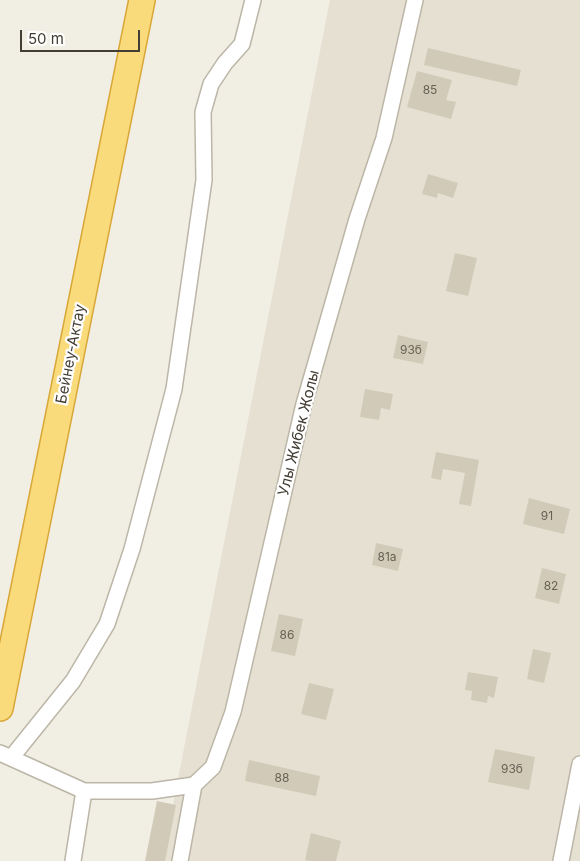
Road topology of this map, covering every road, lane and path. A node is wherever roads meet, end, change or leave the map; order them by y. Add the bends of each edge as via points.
1 (142, 0) edge
2 (253, 0) edge
3 (415, 0) edge
4 (0, 708) edge
5 (6, 755) edge
6 (580, 764) edge
7 (194, 785) junction
8 (84, 791) junction
9 (73, 861) edge
10 (180, 861) edge
11 (561, 861) edge

1 - 4 highway, Бейнеу-Актау
2 - 5 street via 242,44 211,84 203,112 204,180 174,389 108,624 73,681
3 - 7 street, Улы Жибек Жолы via 384,138 357,219 304,404 233,712 213,767
5 - 8 street
6 - 11 street
7 - 8 street via 152,791
7 - 10 street
8 - 9 street

